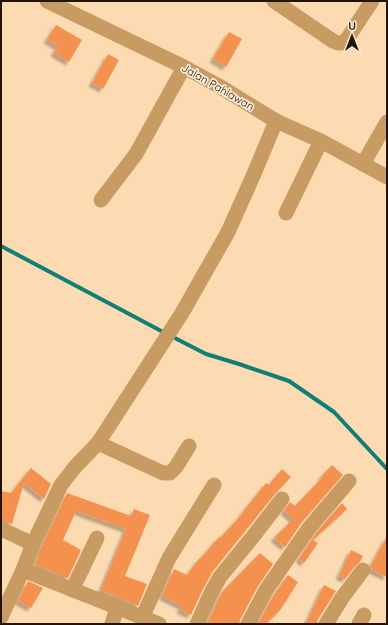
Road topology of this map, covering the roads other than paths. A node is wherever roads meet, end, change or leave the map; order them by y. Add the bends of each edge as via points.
1 (47, 1) edge
2 (274, 1) edge
3 (372, 1) edge
4 (184, 67) junction
5 (276, 121) junction
6 (387, 122) edge
7 (321, 141) junction
8 (363, 164) junction
9 (387, 177) edge
10 (101, 200) dead end
11 (286, 212) dead end
12 (98, 443) junction
13 (189, 446) dead end
14 (349, 481) dead end
15 (214, 485) dead end
16 (282, 499) dead end
17 (1, 529) edge
18 (97, 538) dead end
19 (33, 544) junction
20 (23, 570) junction
21 (363, 570) dead end
22 (72, 590) junction
23 (117, 608) junction
24 (1, 617) edge
25 (142, 618) junction
26 (112, 624) edge
27 (159, 624) edge
28 (197, 624) edge
29 (248, 624) edge
30 (326, 624) edge

1 - 4 street, Jalan Pahlawan
2 - 3 street via 339,43 347,39
4 - 5 street, Jalan Pahlawan
4 - 10 street via 136,154
5 - 7 street, Jalan Pahlawan
5 - 12 street via 228,232 182,313
6 - 8 street
7 - 8 street, Jalan Pahlawan
7 - 11 street
8 - 9 street, Jalan Pahlawan
12 - 13 street via 163,473 170,473 176,467
12 - 19 street via 61,485
14 - 29 street via 309,528 266,590
15 - 25 street via 169,558
16 - 28 street via 220,577
17 - 19 street
18 - 22 street
19 - 20 street
20 - 22 street
20 - 24 street
21 - 30 street
22 - 23 street
23 - 25 street
23 - 26 street
25 - 27 street

